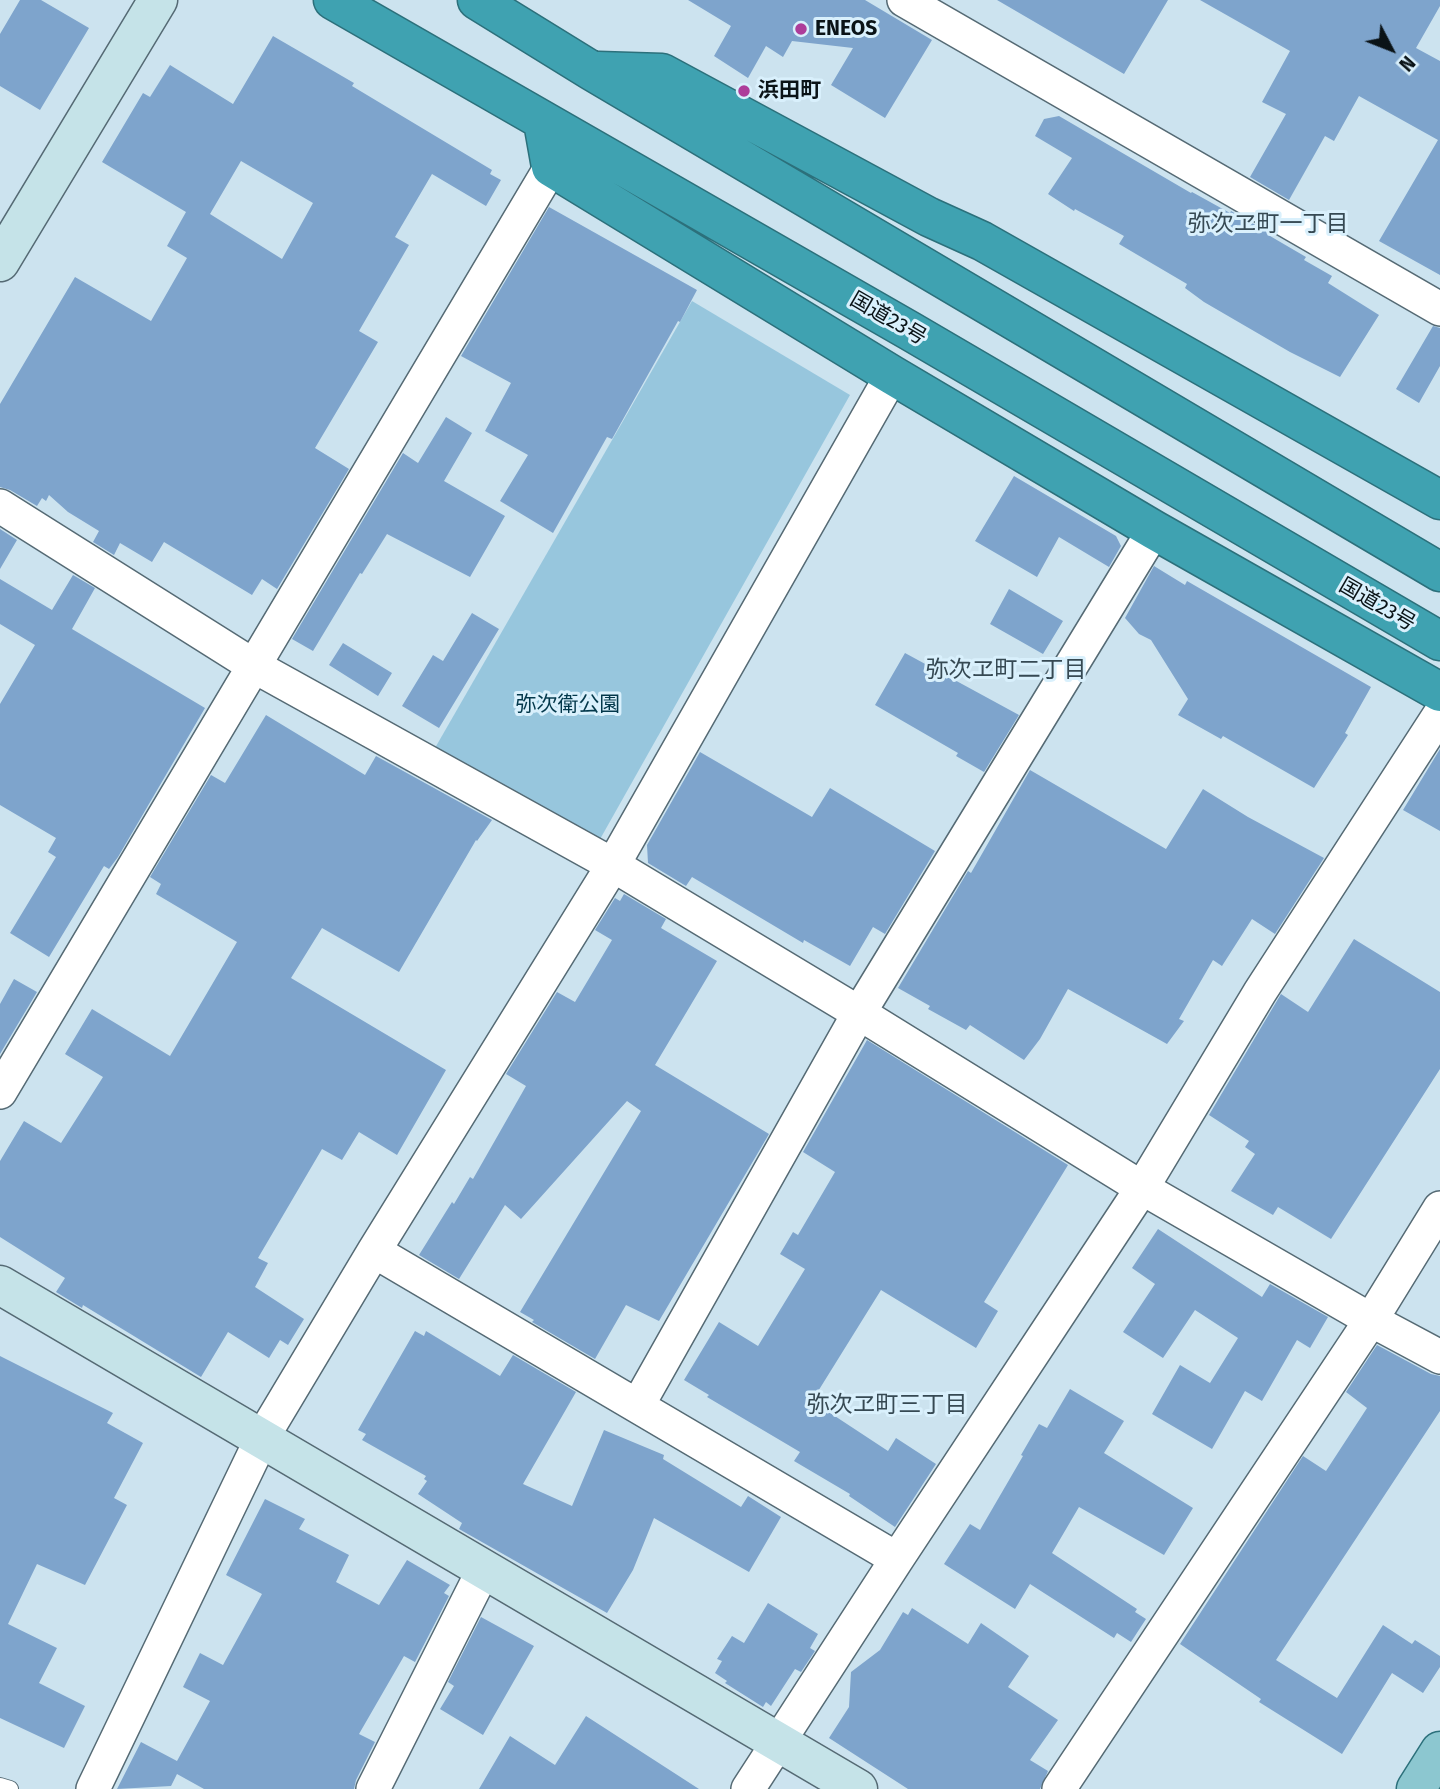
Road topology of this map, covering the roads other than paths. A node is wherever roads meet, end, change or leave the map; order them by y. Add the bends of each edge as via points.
1 (158, 0) edge
2 (333, 0) edge
3 (477, 0) edge
4 (904, 0) edge
5 (592, 71) junction
6 (543, 122) junction
7 (551, 167) junction
8 (0, 262) edge
9 (1440, 309) edge
10 (892, 375) junction
11 (1440, 500) edge
12 (0, 506) edge
13 (1154, 530) junction
14 (1440, 572) edge
15 (1440, 641) edge
16 (254, 667) junction
17 (1440, 692) edge
18 (1440, 714) edge
19 (613, 865) junction
20 (859, 1013) junction
21 (0, 1092) edge
22 (1142, 1188) junction
23 (1440, 1209) edge
24 (374, 1251) junction
25 (0, 1285) edge
26 (1371, 1320) junction
27 (1440, 1357) edge
28 (638, 1405) junction
29 (262, 1438) junction
30 (897, 1559) junction
31 (484, 1569) junction
32 (778, 1742) junction
33 (1440, 1751) edge
34 (0, 1786) edge
35 (10, 1789) edge
36 (93, 1789) edge
37 (373, 1789) edge
38 (748, 1789) edge
39 (858, 1789) edge
40 (1059, 1789) edge
41 (1416, 1789) edge

1 - 8 street
2 - 6 highway, 国道23号
3 - 5 highway
4 - 9 street
5 - 11 highway via 662,73 982,241
5 - 14 highway
6 - 7 highway
6 - 15 highway, 国道23号
7 - 10 highway
7 - 16 street
10 - 13 highway
10 - 19 street
12 - 16 street
13 - 17 highway
13 - 20 street
16 - 19 street
16 - 21 street
18 - 22 street via 1260,992
19 - 20 street
19 - 24 street
20 - 22 street
20 - 28 street
22 - 26 street
22 - 30 street
23 - 26 street
24 - 28 street
24 - 29 street
25 - 29 street
26 - 27 street
26 - 40 street
28 - 30 street
29 - 31 street
29 - 36 street
30 - 32 street
31 - 32 street
31 - 37 street
32 - 38 street
32 - 39 street
33 - 41 main road
34 - 35 lane

